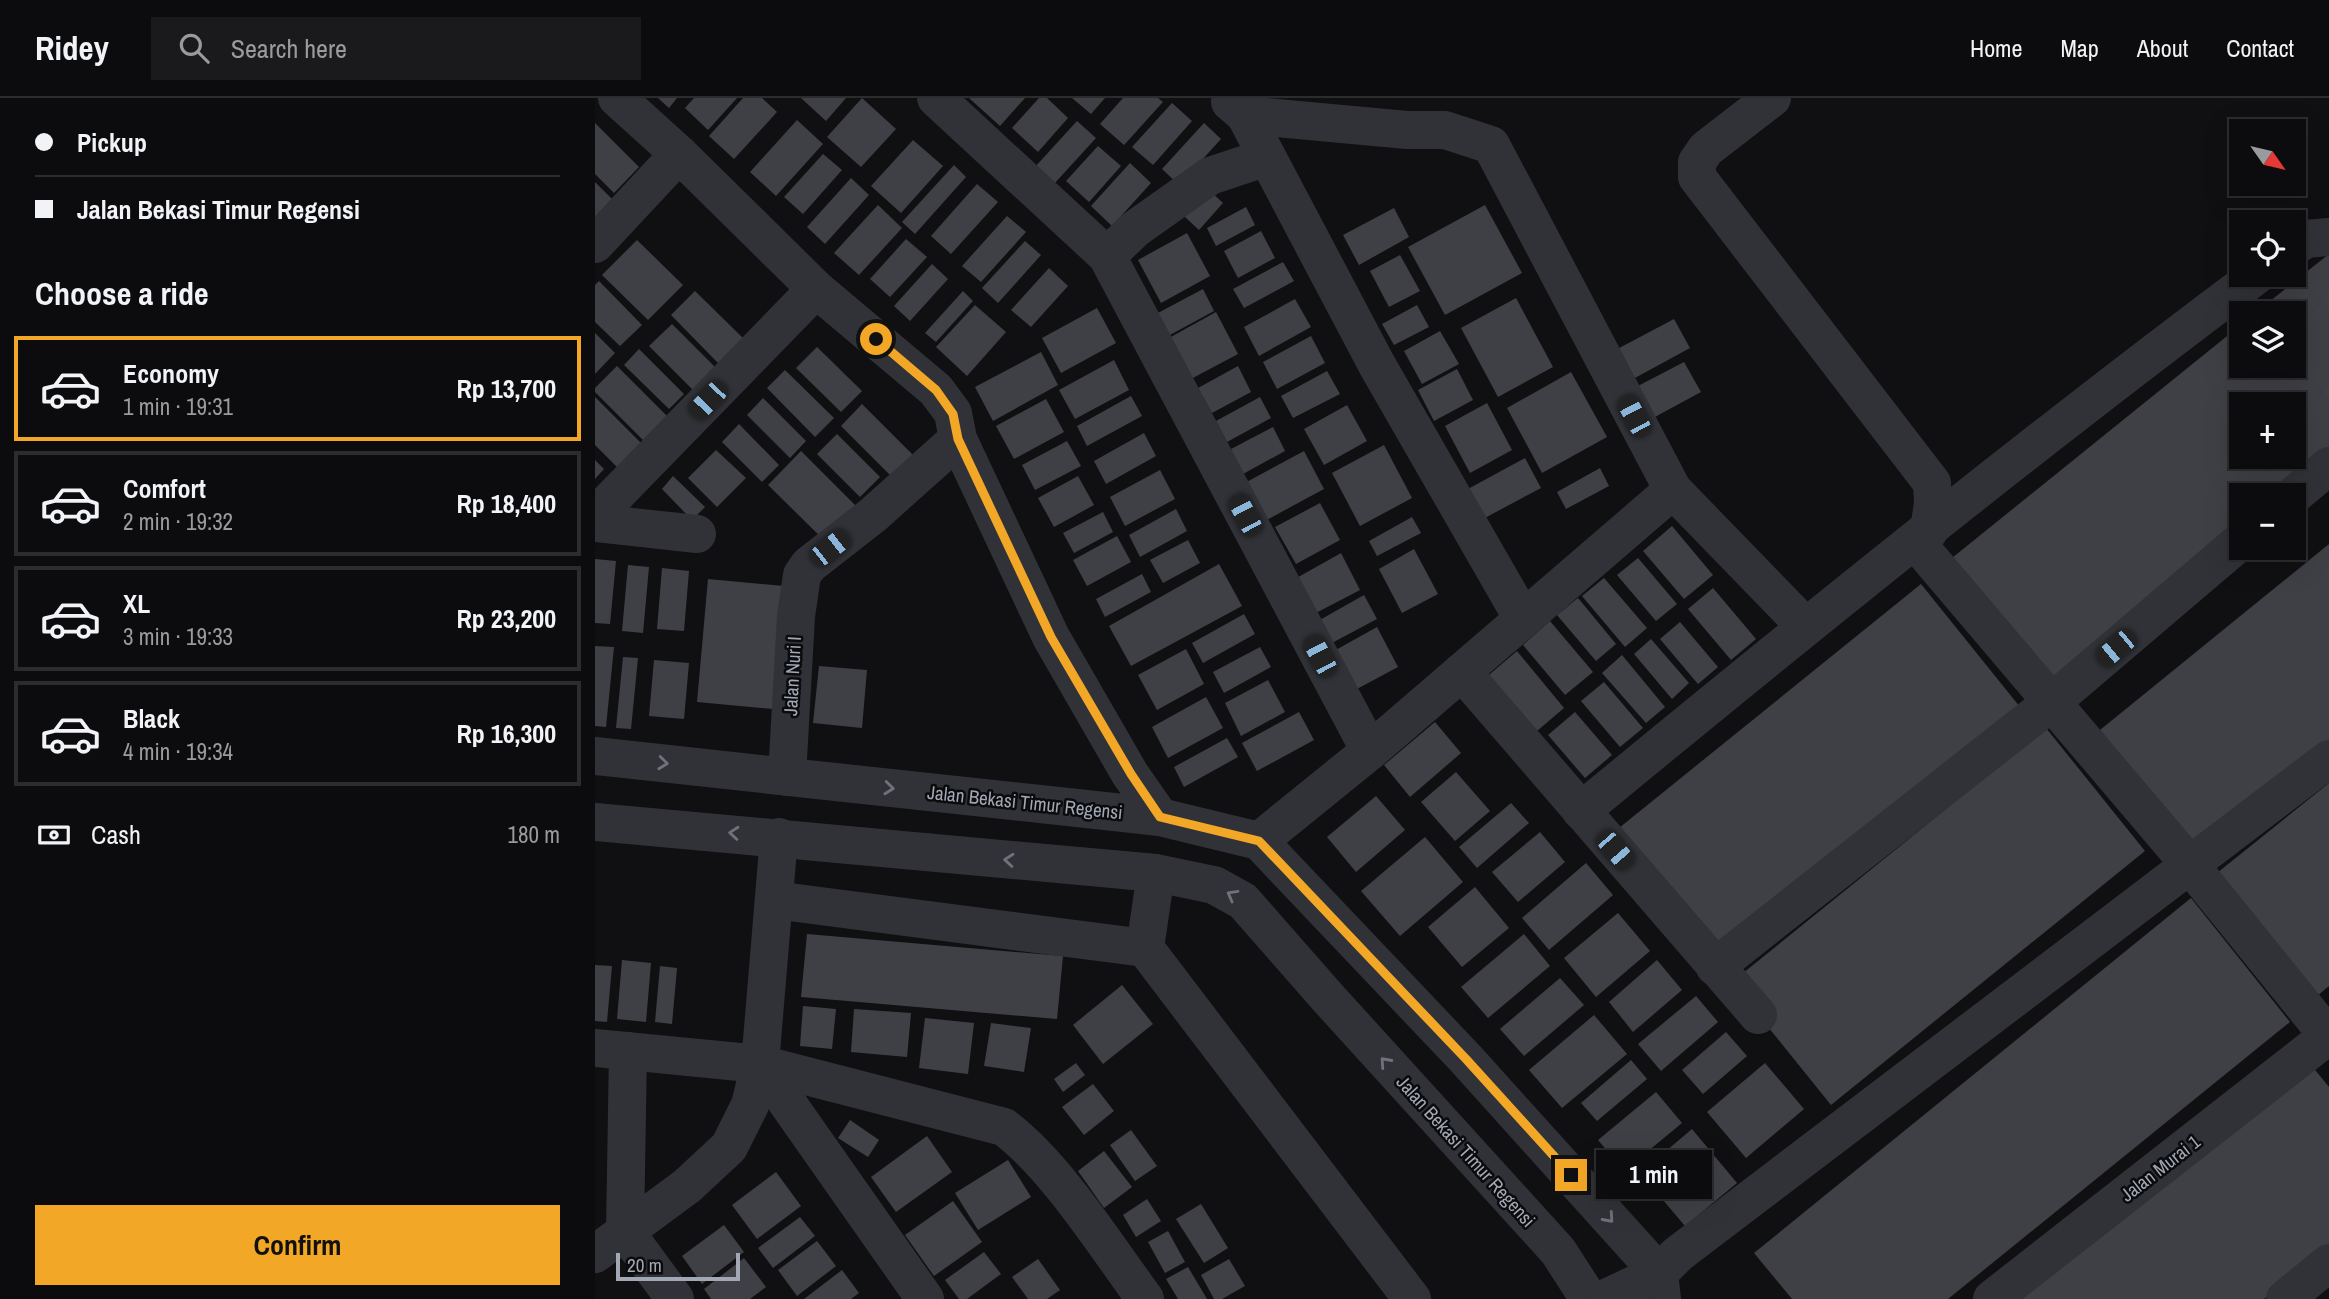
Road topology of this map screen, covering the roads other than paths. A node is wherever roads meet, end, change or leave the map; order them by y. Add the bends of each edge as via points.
1 (617, 98) edge
2 (936, 98) edge
3 (1772, 98) edge
4 (1235, 106) edge
5 (679, 154) junction
6 (1267, 157) junction
7 (2329, 237) edge
8 (2306, 239) edge
9 (595, 244) edge
10 (1107, 256) junction
11 (2241, 287) edge
12 (816, 289) junction
13 (958, 439) junction
14 (2329, 466) edge
15 (2306, 485) edge
16 (1673, 490) junction
17 (595, 516) edge
18 (595, 523) edge
19 (698, 534) dead end
20 (1922, 536) junction
21 (2229, 551) edge
22 (1523, 619) junction
23 (1805, 626) junction
24 (1462, 672) junction
25 (2053, 701) junction
26 (1370, 751) junction
27 (595, 756) edge
28 (2329, 759) edge
29 (787, 777) junction
30 (1581, 811) junction
31 (1160, 817) junction
32 (595, 822) edge
33 (779, 837) junction
34 (1259, 841) junction
35 (2190, 865) junction
36 (1156, 873) junction
37 (773, 900) junction
38 (1146, 948) junction
39 (1715, 967) junction
40 (1758, 1015) dead end
41 (2323, 1019) edge
42 (611, 1050) edge
43 (760, 1065) junction
44 (625, 1231) junction
45 (595, 1254) edge
46 (2329, 1263) edge
47 (1660, 1286) edge
48 (675, 1299) edge
49 (926, 1299) edge
50 (1145, 1299) edge
51 (1412, 1299) edge
52 (1589, 1299) edge
53 (1604, 1299) edge
54 (1992, 1299) edge
55 (2285, 1299) edge

1 - 5 street
2 - 10 street
3 - 20 street via 1706,149 1697,162 1697,177 1932,483 1933,503
4 - 6 street
4 - 16 street via 1407,130 1445,130 1491,145
5 - 9 street
5 - 12 street
6 - 10 street via 1210,176 1135,229
6 - 22 street via 1377,365
7 - 8 street
10 - 26 street
11 - 20 street
12 - 13 street via 936,390 953,414
12 - 17 street
13 - 29 street, Jalan Nuri I via 806,570 796,616
13 - 31 street via 1051,637
14 - 15 street
16 - 22 street
16 - 23 street
18 - 19 street
20 - 23 street
20 - 25 street
21 - 25 street
22 - 24 street
23 - 30 street
24 - 26 street
24 - 30 street
25 - 35 street
25 - 39 street
26 - 34 street
27 -> 29 street, Jalan Bekasi Timur Regensi
28 - 35 street
29 -> 31 street, Jalan Bekasi Timur Regensi
30 - 39 street
31 - 34 street, Jalan Bekasi Timur Regensi
33 -> 32 street, Jalan Bekasi Timur Regensi
36 -> 33 street, Jalan Bekasi Timur Regensi
33 - 37 street
34 -> 47 street via 1466,1059
35 - 41 street
35 - 47 street via 1678,1254
36 - 38 street
52 -> 36 street, Jalan Bekasi Timur Regensi via 1557,1251 1243,901 1215,885
37 - 38 street
37 - 43 street
38 - 51 street
39 - 40 street
41 - 54 street, Jalan Murai 1
42 - 43 street
42 - 44 street
43 - 44 street via 750,1105 729,1147 687,1186
43 - 49 street
43 - 50 street via 1004,1128 1058,1183
44 - 45 street
44 - 48 street
46 - 55 street
47 - 53 street

